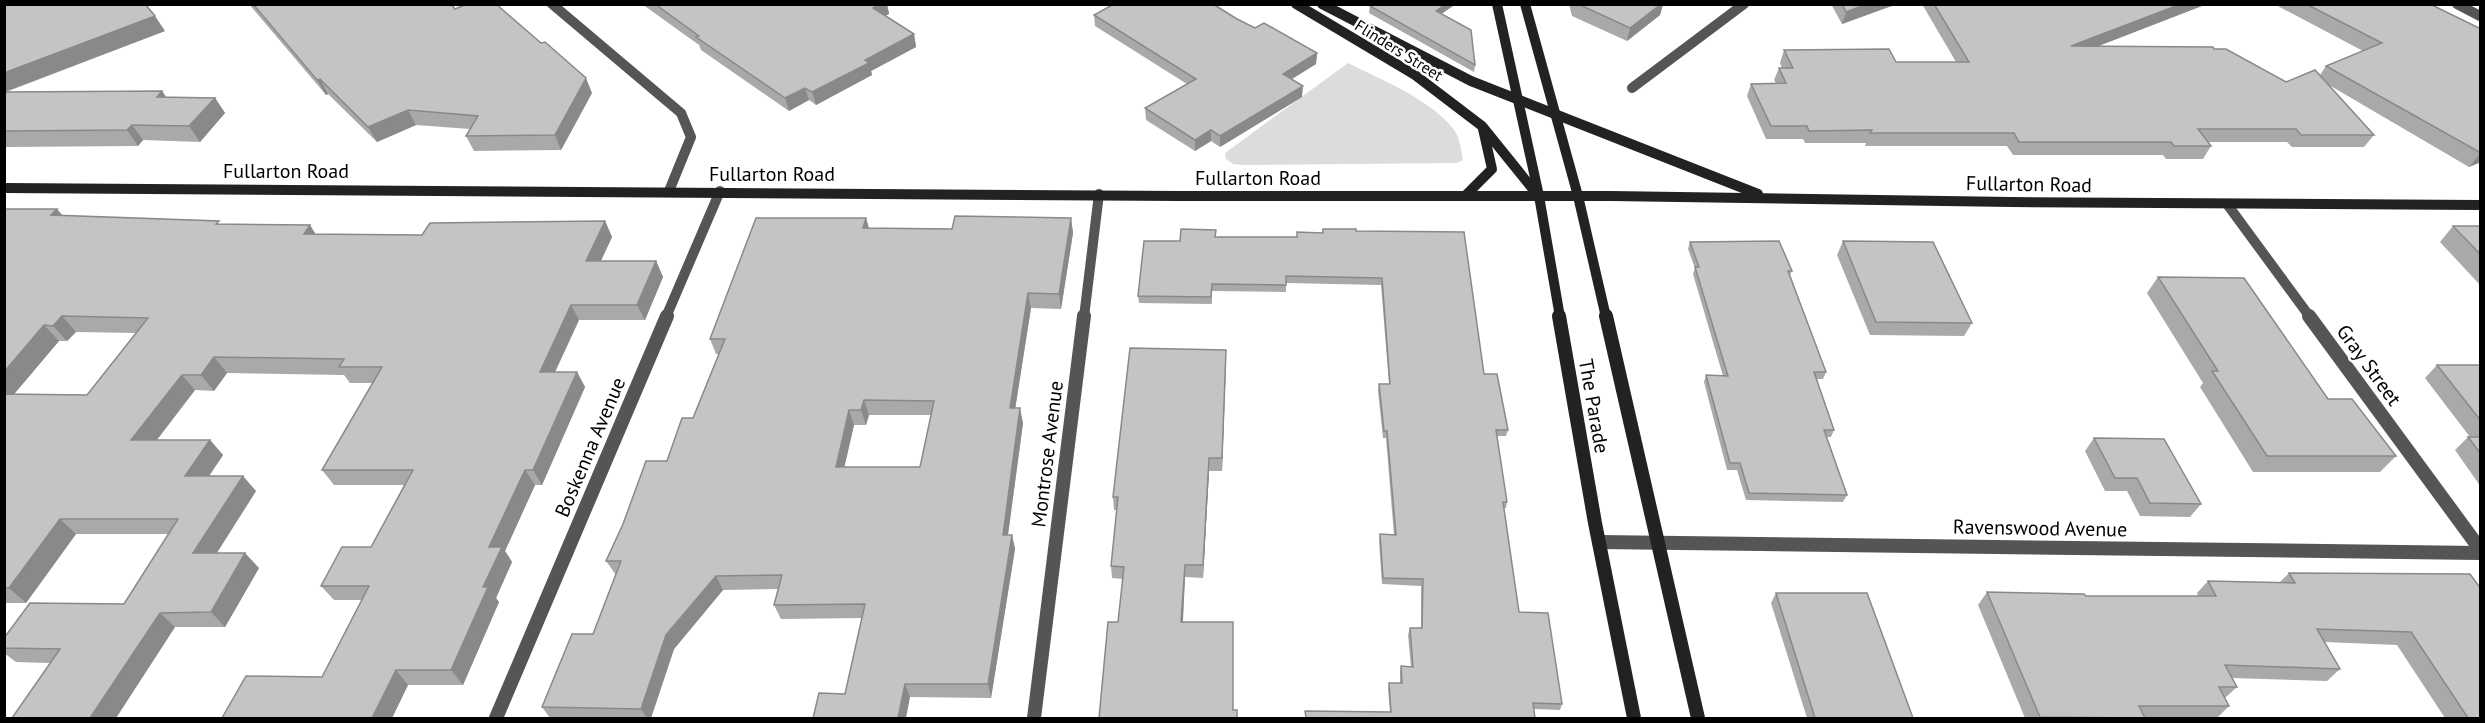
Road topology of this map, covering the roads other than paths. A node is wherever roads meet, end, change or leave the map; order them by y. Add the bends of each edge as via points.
1 (552, 4) edge
2 (1296, 4) edge
3 (1322, 4) edge
4 (1497, 4) edge
5 (1525, 4) edge
6 (1744, 4) edge
7 (2457, 4) edge
8 (2481, 16) edge
9 (1632, 88) dead end
10 (1518, 99) junction
11 (1556, 114) junction
12 (1482, 126) junction
13 (4, 188) edge
14 (669, 191) junction
15 (720, 191) junction
16 (1100, 194) junction
17 (1464, 196) junction
18 (1539, 196) junction
19 (1578, 196) junction
20 (1765, 197) junction
21 (2227, 204) junction
22 (2481, 205) edge
23 (1599, 542) junction
24 (1657, 543) junction
25 (2481, 551) edge
26 (496, 718) edge
27 (1034, 718) edge
28 (1634, 718) edge
29 (1698, 718) edge

1 - 14 street via 681,114 691,137
2 - 12 main road, Flinders Street via 1415,75
3 - 10 main road, Flinders Street via 1471,81
4 - 10 main road, The Parade
5 - 11 main road, The Parade
6 - 9 street
7 - 8 street
10 - 11 main road, Flinders Street
10 - 18 main road, The Parade
11 - 19 main road, The Parade
11 - 20 main road, Flinders Street
12 - 17 main road via 1492,169
12 - 18 main road, Flinders Street
13 - 14 main road, Fullarton Road
14 - 15 main road, Fullarton Road
15 - 16 main road, Fullarton Road
15 - 26 street, Boskenna Avenue
16 - 17 main road, Fullarton Road
16 - 27 street, Montrose Avenue
17 - 18 main road, Fullarton Road
18 - 19 main road, Fullarton Road
18 - 23 main road, The Parade
19 - 20 main road, Fullarton Road
19 - 24 main road, The Parade
20 - 21 main road, Fullarton Road
21 - 22 main road, Fullarton Road
21 - 25 street, Gray Street
23 - 24 street, Ravenswood Avenue
23 - 28 main road, The Parade
24 - 25 street, Ravenswood Avenue
24 - 29 main road, The Parade

